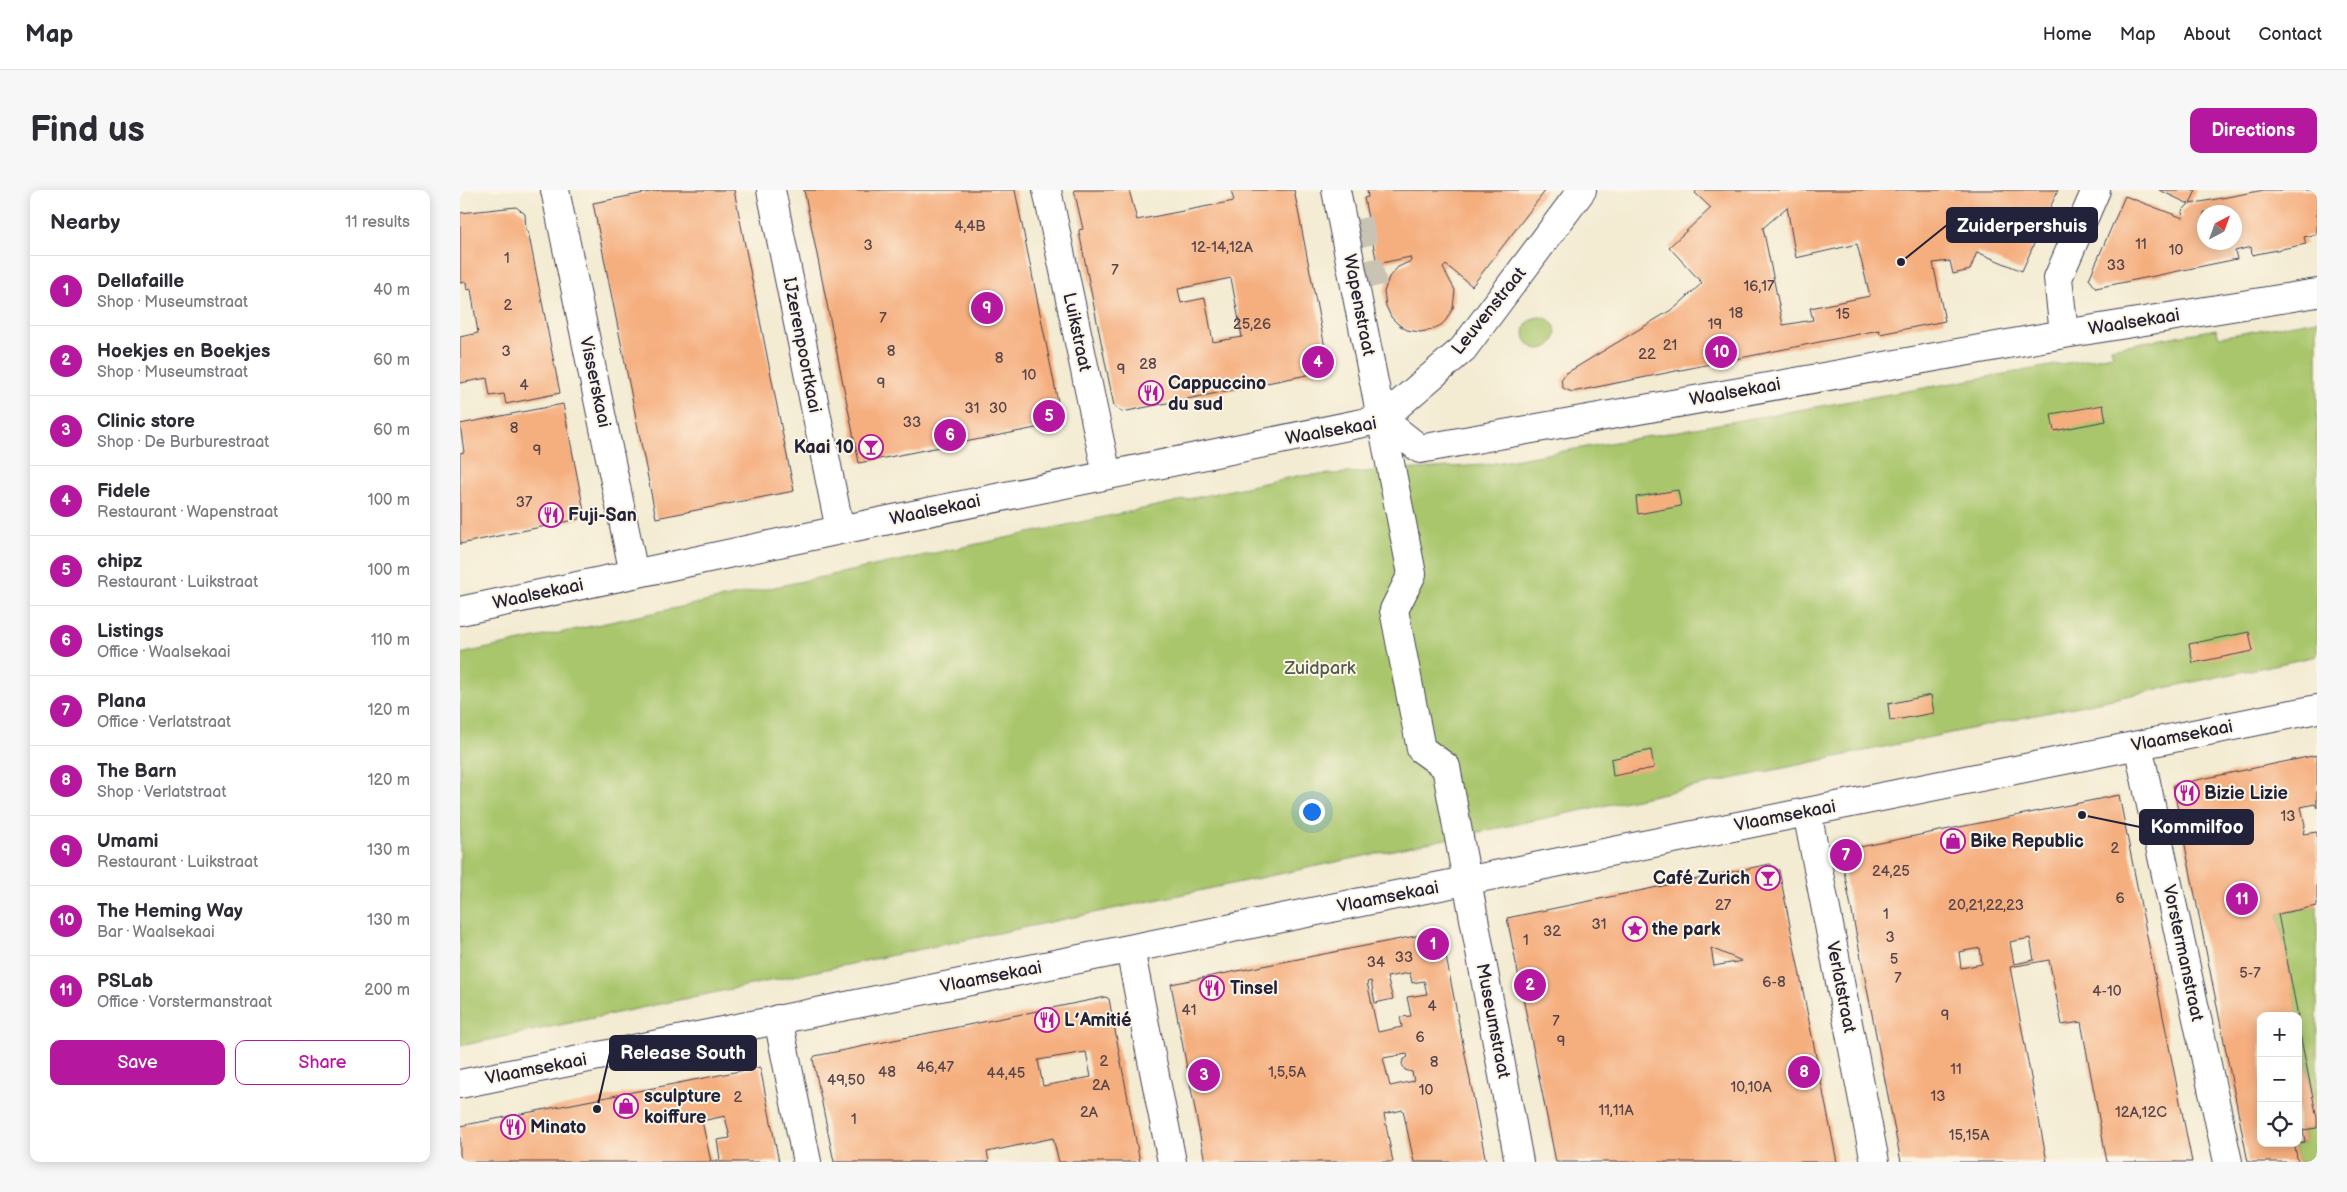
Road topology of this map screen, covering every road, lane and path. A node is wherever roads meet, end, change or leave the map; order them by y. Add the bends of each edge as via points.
1 (555, 190) edge
2 (771, 190) edge
3 (1047, 190) edge
4 (1336, 190) edge
5 (1350, 190) edge
6 (1582, 190) edge
7 (2096, 190) edge
8 (1358, 219) tunnel mouth
9 (2317, 292) edge
10 (2064, 334) junction
11 (1382, 419) junction
12 (1107, 475) junction
13 (840, 530) junction
14 (634, 574) junction
15 (460, 611) edge
16 (2317, 709) edge
17 (2138, 745) junction
18 (1807, 812) junction
19 (1467, 881) junction
20 (1130, 948) junction
21 (778, 1020) junction
22 (460, 1084) edge
23 (807, 1162) edge
24 (1172, 1162) edge
25 (1519, 1162) edge
26 (1875, 1162) edge
27 (2228, 1162) edge

1 - 14 street, Visserskaai
2 - 13 street, IJzerenpoortkaai
3 - 12 street, Luikstraat
4 - 11 street, Wapenstraat
5 - 8 street
6 - 11 street, Leuvenstraat via 1463,349
7 - 10 street via 2058,278
9 - 10 street, Waalsekaai
10 - 11 street, Waalsekaai via 1420,449
11 - 12 street, Waalsekaai
11 - 19 street, Wapenstraat via 1412,574 1394,610 1421,749 1446,767
12 - 13 street, Waalsekaai
13 - 14 street, Waalsekaai
14 - 15 street, Waalsekaai
16 - 17 street, Vlaamsekaai
17 - 18 street, Vlaamsekaai
17 - 27 street, Vorstermanstraat
18 - 19 street, Vlaamsekaai
18 - 26 street, Verlatstraat
19 - 20 street, Vlaamsekaai
19 - 25 street, Museumstraat
20 - 21 street, Vlaamsekaai
20 - 24 street
21 - 22 street, Vlaamsekaai
21 - 23 street

